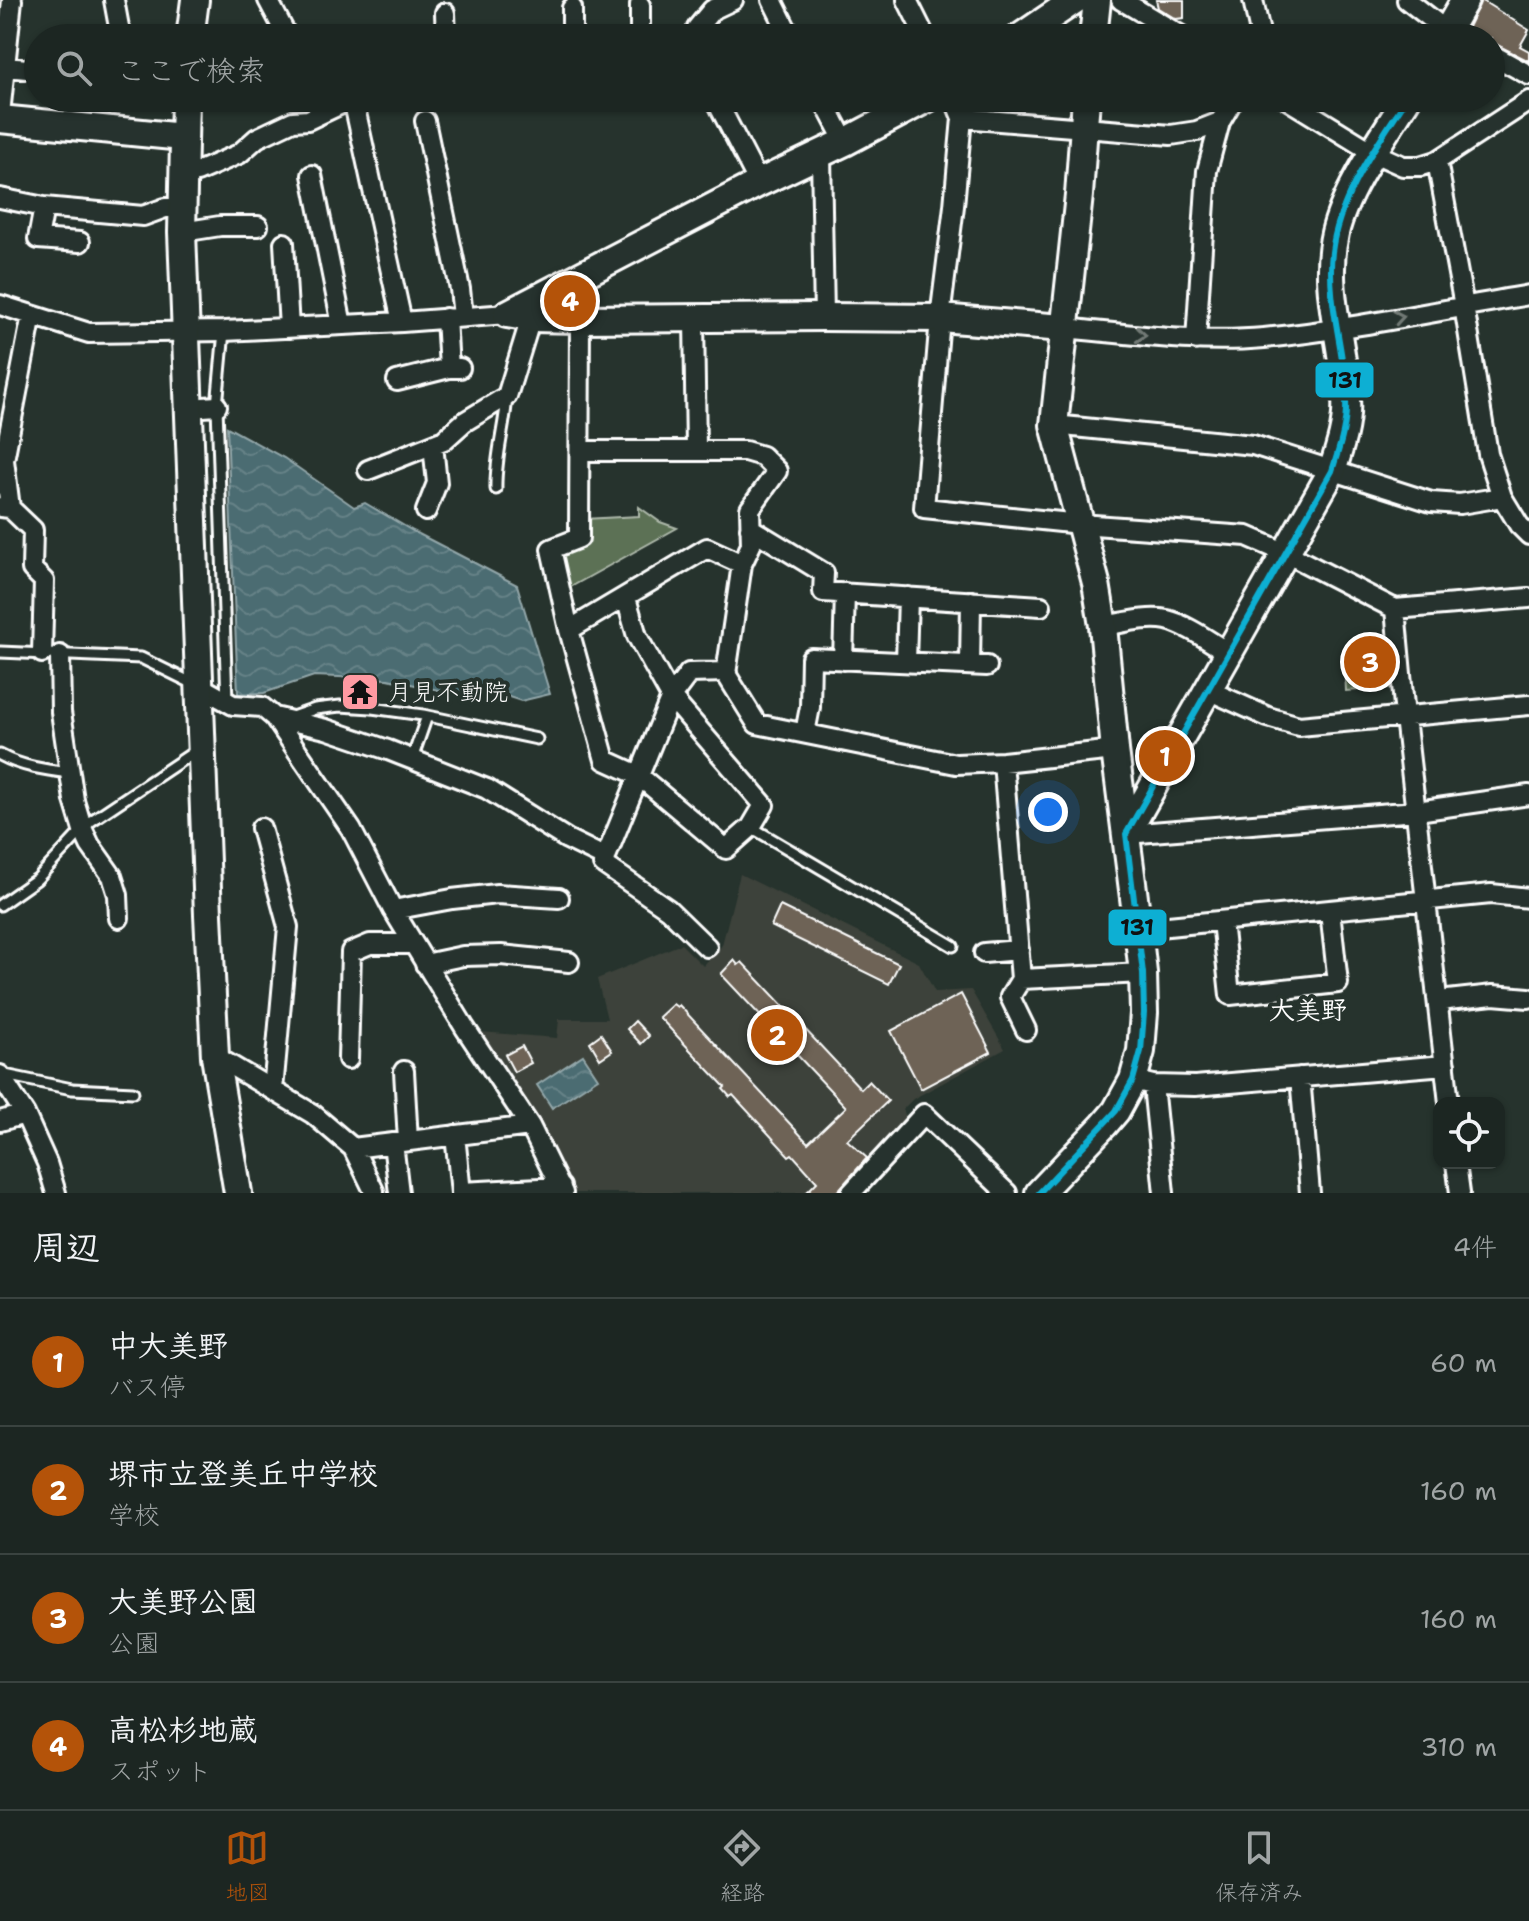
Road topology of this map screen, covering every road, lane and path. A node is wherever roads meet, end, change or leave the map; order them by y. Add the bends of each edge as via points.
1 (12, 0) edge
2 (114, 0) edge
3 (195, 0) edge
4 (268, 0) edge
5 (733, 0) edge
6 (772, 0) edge
7 (907, 0) edge
8 (1097, 0) edge
9 (1121, 0) edge
10 (1253, 0) edge
11 (1407, 0) edge
12 (1465, 0) edge
13 (1068, 1) edge
14 (640, 5) dead end
15 (572, 8) dead end
16 (445, 13) dead end
17 (118, 24) edge
18 (192, 24) edge
19 (281, 24) edge
20 (445, 24) edge
21 (572, 24) edge
22 (640, 24) edge
23 (700, 24) edge
24 (784, 24) edge
25 (919, 24) edge
26 (1038, 24) edge
27 (1094, 24) edge
28 (1161, 24) edge
29 (1258, 24) edge
30 (1436, 24) edge
31 (1455, 24) edge
32 (1505, 62) edge
33 (5, 67) junction
34 (24, 69) edge
35 (1529, 75) edge
36 (1529, 101) edge
37 (184, 112) edge
38 (314, 112) edge
39 (357, 112) edge
40 (722, 112) edge
41 (829, 112) edge
42 (902, 112) edge
43 (960, 112) edge
44 (1085, 112) edge
45 (1226, 112) edge
46 (1308, 112) edge
47 (1399, 112) edge
48 (0, 116) edge
49 (962, 118) junction
50 (1220, 122) junction
51 (1083, 127) junction
52 (432, 129) dead end
53 (183, 137) junction
54 (845, 142) junction
55 (1374, 153) junction
56 (821, 155) junction
57 (1437, 161) junction
58 (183, 172) junction
59 (312, 175) dead end
60 (759, 183) junction
61 (0, 198) edge
62 (44, 207) junction
63 (182, 220) junction
64 (258, 226) dead end
65 (80, 242) dead end
66 (284, 243) dead end
67 (1529, 295) edge
68 (0, 305) edge
69 (1464, 306) junction
70 (32, 315) junction
71 (519, 316) junction
72 (454, 317) junction
73 (824, 317) junction
74 (940, 318) junction
75 (580, 319) junction
76 (694, 319) junction
77 (402, 322) junction
78 (342, 325) junction
79 (289, 328) junction
80 (1063, 328) junction
81 (1335, 328) junction
82 (224, 331) junction
83 (186, 333) junction
84 (1196, 340) junction
85 (397, 384) dead end
86 (507, 396) junction
87 (7, 405) edge
88 (217, 406) junction
89 (189, 408) junction
90 (1054, 425) junction
91 (433, 445) junction
92 (696, 449) junction
93 (580, 451) junction
94 (368, 470) dead end
95 (1332, 471) junction
96 (496, 489) dead end
97 (1502, 497) junction
98 (5, 508) edge
99 (426, 511) dead end
100 (1080, 524) junction
101 (750, 528) junction
102 (1529, 535) edge
103 (1286, 553) junction
104 (742, 564) junction
105 (845, 593) junction
106 (908, 597) junction
107 (626, 598) junction
108 (1529, 598) edge
109 (971, 601) junction
110 (1041, 606) dead end
111 (1395, 609) junction
112 (1103, 626) junction
113 (569, 630) junction
114 (0, 652) edge
115 (1229, 653) junction
116 (51, 654) junction
117 (843, 660) junction
118 (906, 662) junction
119 (727, 672) junction
120 (201, 687) junction
121 (1208, 690) junction
122 (671, 697) junction
123 (227, 701) junction
124 (1529, 705) edge
125 (427, 716) junction
126 (1405, 717) junction
127 (279, 719) junction
128 (805, 733) junction
129 (537, 739) dead end
130 (203, 747) junction
131 (1115, 750) junction
132 (0, 755) edge
133 (412, 759) junction
134 (1003, 762) junction
135 (70, 773) junction
136 (638, 775) junction
137 (1529, 795) edge
138 (1417, 811) junction
139 (751, 827) junction
140 (261, 828) dead end
141 (83, 830) junction
142 (1126, 834) junction
143 (606, 858) junction
144 (559, 898) dead end
145 (1529, 898) edge
146 (1426, 900) junction
147 (0, 905) edge
148 (393, 910) junction
149 (1330, 911) junction
150 (119, 918) dead end
151 (1222, 921) junction
152 (1138, 929) junction
153 (413, 944) junction
154 (953, 946) dead end
155 (707, 947) dead end
156 (1019, 950) junction
157 (984, 953) dead end
158 (569, 962) dead end
159 (425, 964) junction
160 (1143, 973) junction
161 (1021, 979) junction
162 (1529, 998) edge
163 (1439, 1001) junction
164 (1026, 1030) dead end
165 (215, 1056) junction
166 (348, 1059) dead end
167 (1445, 1065) junction
168 (404, 1071) dead end
169 (0, 1074) edge
170 (1300, 1077) junction
171 (1143, 1082) junction
172 (273, 1090) junction
173 (133, 1092) dead end
174 (1448, 1097) edge
175 (25, 1114) junction
176 (0, 1121) edge
177 (530, 1126) junction
178 (455, 1135) junction
179 (400, 1142) junction
180 (353, 1148) junction
181 (1457, 1169) edge
182 (562, 1190) edge
183 (374, 1191) dead end
184 (525, 1191) edge
185 (461, 1192) edge
186 (56, 1193) edge
187 (238, 1193) edge
188 (399, 1193) edge
189 (851, 1193) edge
190 (1007, 1193) edge
191 (1039, 1193) edge
192 (1164, 1193) edge
193 (1310, 1193) edge
194 (1460, 1193) edge

1 - 33 street
2 - 17 street
3 - 18 street
4 - 19 street
5 - 23 street via 712,10
6 - 24 street
7 - 25 street
8 - 27 street
9 - 28 street
10 - 29 street
11 - 30 street
12 - 31 street
13 - 26 street
14 - 22 street
15 - 21 street
16 - 20 street
32 - 35 street
33 - 34 street
33 - 48 street
36 - 57 street
37 - 53 street
38 - 58 street via 308,120 293,121 257,138 239,154 197,172
39 - 77 street
40 - 60 street
41 - 54 street
42 - 54 street
43 - 49 street
44 - 51 street
45 - 50 street
46 - 55 street
47 - 55 street
48 - 53 street
49 - 51 street
49 - 74 street
50 - 51 street via 1171,135
50 - 84 street via 1207,171
51 - 80 street
52 - 72 street via 451,206 460,289
53 - 58 street
54 - 56 street
55 - 57 street via 1403,166
55 - 81 street via 1346,201 1335,234
56 - 60 street
56 - 73 street
57 - 69 street
58 - 63 street
59 - 78 street via 327,210
60 - 71 street
61 - 62 street
62 - 63 street via 143,216 165,208
62 - 65 street via 38,239
63 - 64 street
63 - 83 street
66 - 79 street
67 - 69 street
68 - 70 street
81 -> 69 street
69 - 97 street via 1488,454
70 - 83 street via 89,333
70 - 87 street
71 - 72 street
71 - 75 street
71 - 86 street
72 - 77 street
72 - 85 street via 454,368
73 - 74 street
73 - 76 street
74 - 80 street
74 - 100 street via 924,508
75 - 76 street
75 - 93 street
76 - 92 street
77 - 78 street
78 - 79 street
79 - 82 street
80 -> 84 street
80 - 90 street
81 - 84 street
81 - 95 street via 1346,399
82 - 83 street
82 - 88 lane
83 - 89 street
86 - 91 street
86 - 96 lane
87 - 98 street
88 - 89 street
88 - 123 lane
89 - 120 street
90 - 95 street via 1253,445
90 - 100 street
91 - 94 street
91 - 99 street via 437,483
92 - 93 street
92 - 101 street via 745,451 762,456 777,471 750,509
93 - 113 street via 579,538 551,549
95 - 97 street via 1431,502 1460,504
95 - 103 street
97 - 102 street
98 - 116 street via 33,530 32,569 44,581
100 - 103 street via 1247,536
100 - 112 street
101 - 104 street via 751,545
101 - 105 street via 824,573 823,592
103 - 111 street
103 - 115 street
104 - 107 street via 707,548
104 - 119 street
105 - 106 street
105 - 117 street
106 - 109 street
106 - 118 street
107 - 113 street
107 - 122 street via 637,636
108 - 111 street
109 - 110 street
109 - 118 street via 978,666
111 - 126 street
112 - 115 street via 1167,620
112 - 131 street
113 - 136 street via 605,760
114 - 116 lane
115 - 121 street
116 - 120 lane via 141,658
116 - 135 street
117 - 118 street
117 - 128 street via 811,658
119 - 122 street via 689,673
119 - 128 street via 757,724
120 - 123 street
120 - 130 street
121 - 126 street via 1299,726
121 - 142 street
122 - 136 street
122 - 139 street via 764,805
123 - 127 street via 262,707
124 - 126 street
125 - 127 lane via 340,706
125 - 129 lane
125 - 133 lane
126 - 138 street
127 - 133 street
127 - 148 street via 351,829
128 - 134 street via 956,764
130 - 141 lane
130 - 165 street
131 - 134 street
131 - 142 street
132 - 135 lane
133 - 143 street via 487,789
134 - 156 street
135 - 141 street
136 - 139 street via 726,849
136 - 143 street
137 - 138 street
138 - 142 street
138 - 146 street
139 - 154 lane
140 - 172 street via 288,927
141 - 147 lane via 37,879
141 - 150 street via 112,876
142 - 152 street
143 - 155 street via 603,864 668,909
144 - 148 street via 497,894
145 - 146 street via 1491,894
146 - 149 street
146 - 163 street
148 - 153 street
149 - 151 street
149 - 151 street via 1338,983 1230,995
151 - 152 street
152 - 160 street
153 - 159 street
153 - 166 street via 370,944 351,952
156 - 157 street
156 - 161 street
158 - 159 street via 501,955
159 - 177 street
160 - 161 street
160 - 171 street
161 - 164 street via 1010,997
162 - 163 street via 1493,995
163 - 167 street
165 - 172 street
165 - 187 street
167 - 170 street
167 - 174 street
168 - 179 street
169 - 173 lane via 72,1089
169 - 175 street
170 - 171 street via 1195,1086
170 - 193 street
171 - 191 street
171 - 192 street
172 - 180 street via 313,1114
175 - 176 street
175 - 186 street
177 - 178 street
177 - 182 street
178 - 179 street
178 - 185 street
179 - 180 street
179 - 188 street
180 - 183 street
181 - 194 street
182 - 184 street
184 - 185 street
189 - 190 street via 924,1114

